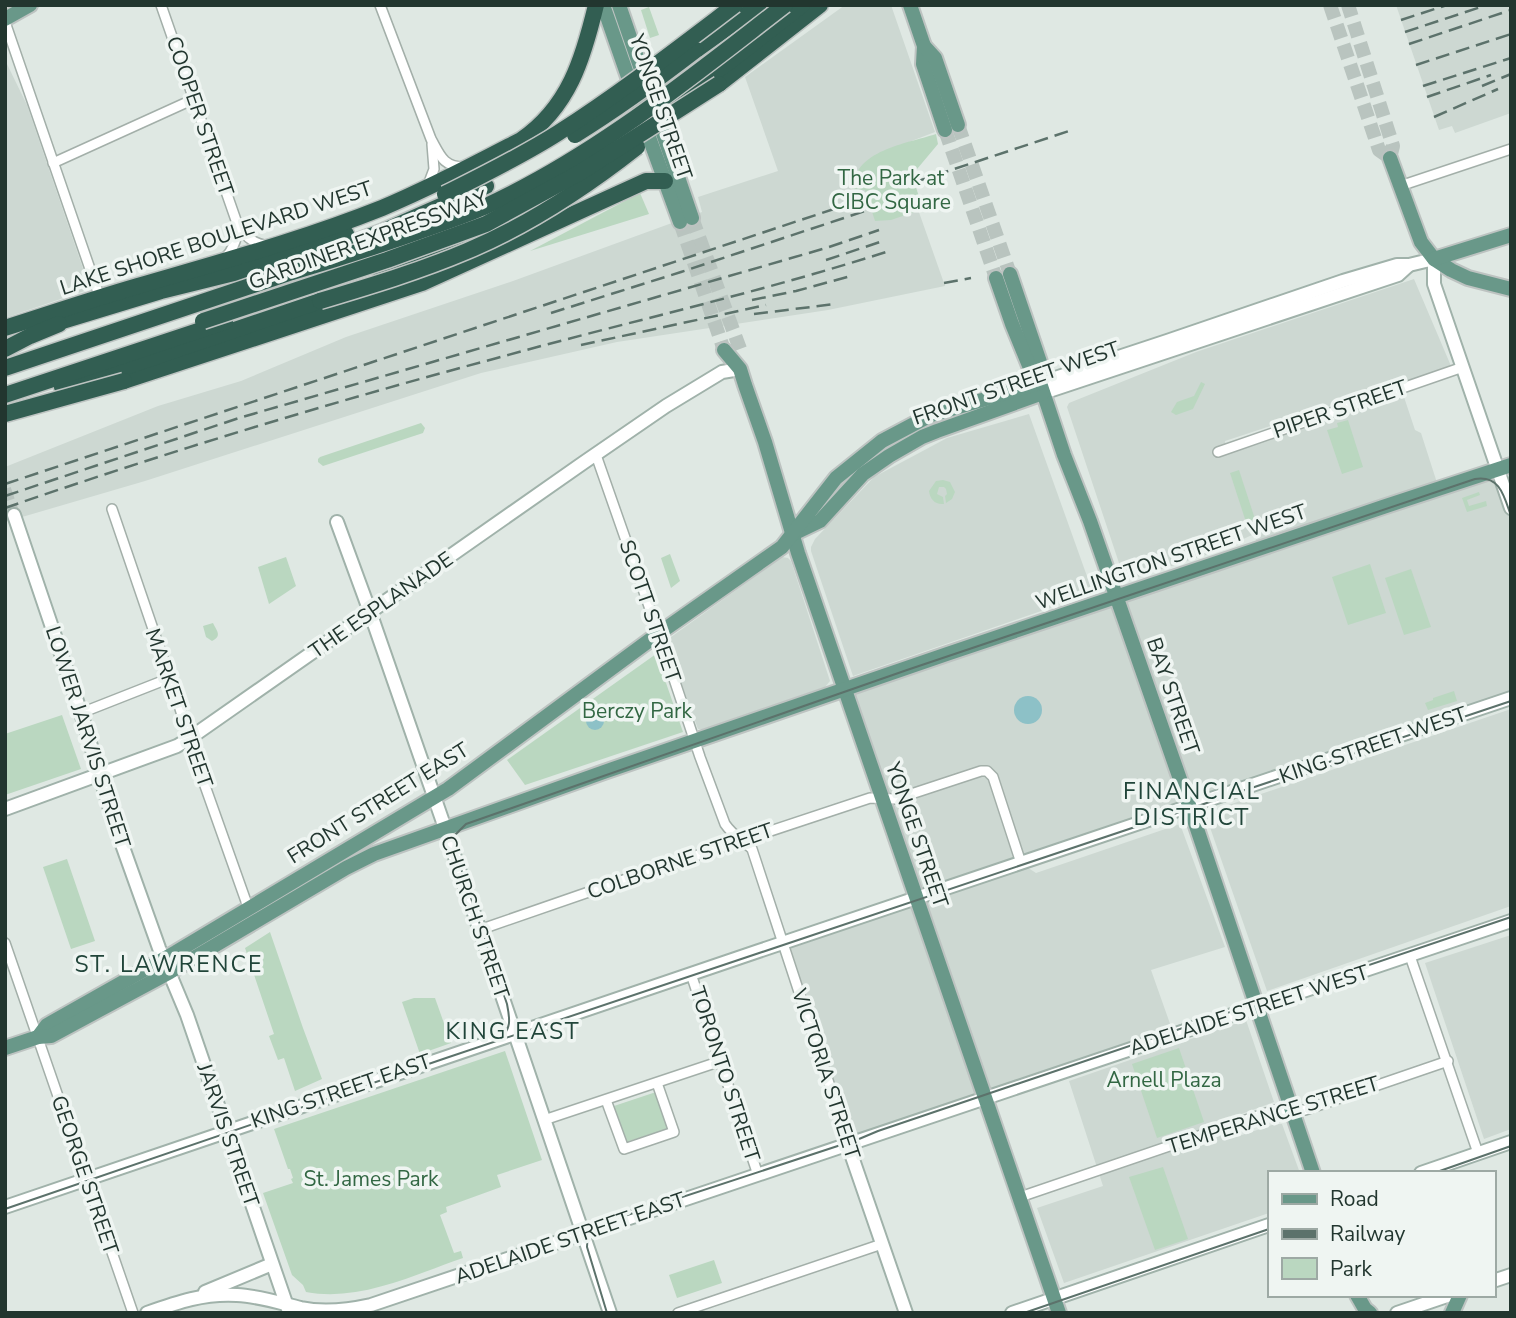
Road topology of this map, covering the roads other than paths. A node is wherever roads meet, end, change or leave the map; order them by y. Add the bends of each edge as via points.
1 (30, 5) edge
2 (161, 5) edge
3 (380, 5) edge
4 (596, 5) edge
5 (603, 5) edge
6 (619, 5) edge
7 (735, 5) edge
8 (759, 5) edge
9 (785, 5) edge
10 (802, 5) edge
11 (820, 5) edge
12 (910, 5) edge
13 (5, 21) edge
14 (719, 84) junction
15 (194, 99) junction
16 (651, 119) junction
17 (952, 127) tunnel mouth
18 (432, 139) junction
19 (1511, 149) edge
20 (1390, 158) dead end
21 (54, 163) junction
22 (468, 167) junction
23 (665, 181) junction
24 (1400, 186) junction
25 (425, 189) junction
26 (238, 226) junction
27 (1511, 235) edge
28 (273, 247) junction
29 (431, 253) junction
30 (1434, 259) junction
31 (220, 262) junction
32 (292, 272) junction
33 (1003, 276) tunnel mouth
34 (1511, 289) edge
35 (100, 298) junction
36 (71, 319) junction
37 (300, 323) junction
38 (5, 328) edge
39 (5, 337) edge
40 (5, 349) edge
41 (740, 349) tunnel mouth
42 (724, 350) tunnel mouth
43 (1463, 367) junction
44 (5, 368) edge
45 (740, 369) junction
46 (5, 384) edge
47 (1041, 388) junction
48 (5, 395) edge
49 (30, 396) junction
50 (5, 401) edge
51 (5, 414) edge
52 (931, 415) junction
53 (5, 423) edge
54 (937, 431) junction
55 (1218, 452) dead end
56 (596, 455) junction
57 (1504, 468) edge
58 (841, 474) junction
59 (852, 486) junction
60 (112, 509) dead end
61 (1511, 509) edge
62 (14, 515) tunnel mouth
63 (337, 522) dead end
64 (793, 534) junction
65 (1116, 597) junction
66 (370, 612) junction
67 (658, 634) junction
68 (170, 678) junction
69 (846, 689) junction
70 (1511, 698) edge
71 (81, 713) junction
72 (190, 738) junction
73 (695, 741) junction
74 (100, 775) junction
75 (434, 798) junction
76 (883, 798) junction
77 (1189, 807) junction
78 (5, 809) edge
79 (445, 828) junction
80 (741, 840) junction
81 (1021, 863) junction
82 (917, 899) junction
83 (248, 907) junction
84 (1511, 921) edge
85 (479, 930) junction
86 (5, 943) edge
87 (783, 944) junction
88 (1410, 956) junction
89 (167, 966) junction
90 (691, 974) junction
91 (1257, 1008) junction
92 (514, 1033) junction
93 (38, 1037) junction
94 (5, 1048) edge
95 (720, 1061) junction
96 (1448, 1061) junction
97 (657, 1083) junction
98 (986, 1098) junction
99 (606, 1100) junction
100 (1292, 1110) junction
101 (544, 1120) junction
102 (227, 1130) junction
103 (1511, 1142) edge
104 (848, 1145) junction
105 (1478, 1153) junction
106 (1312, 1171) edge
107 (1427, 1171) edge
108 (758, 1175) junction
109 (86, 1179) junction
110 (1020, 1197) junction
111 (5, 1207) edge
112 (1268, 1225) edge
113 (583, 1233) junction
114 (882, 1244) junction
115 (272, 1264) junction
116 (1358, 1297) edge
117 (1444, 1297) edge
118 (1459, 1297) edge
119 (189, 1298) junction
120 (1057, 1306) edge
121 (287, 1308) edge
122 (133, 1313) edge
123 (147, 1313) edge
124 (610, 1313) edge
125 (678, 1313) edge
126 (906, 1313) edge
127 (1012, 1313) edge
128 (1370, 1313) edge
129 (1397, 1313) edge
130 (1452, 1313) edge

1 - 13 main road
2 - 15 street, COOPER STREET
3 - 18 street
4 - 22 highway, LAKE SHORE BOULEVARD WEST via 575,76 547,118 521,140
5 - 16 main road, YONGE STREET
6 - 16 main road, YONGE STREET
7 - 36 highway, bridge via 555,135 445,194 234,273
8 - 32 highway, bridge via 632,98 550,150 486,186
9 - 32 highway, GARDINER EXPRESSWAY, bridge via 590,149 538,180 483,208
10 - 16 highway
11 - 14 highway, GARDINER EXPRESSWAY
12 - 17 main road via 924,47 923,64
13 - 21 street
14 - 46 highway, GARDINER EXPRESSWAY, bridge via 581,173 486,223
14 - 49 highway, bridge via 573,194 469,250 405,275
15 - 21 street
15 - 26 street, COOPER STREET
16 - 23 main road, YONGE STREET
16 - 23 main road, YONGE STREET via 686,220
16 - 29 highway via 559,180
18 - 22 street via 448,164
18 - 25 street via 434,169
19 - 24 street
20 - 24 main road
21 - 35 street
22 - 25 highway, LAKE SHORE BOULEVARD WEST
23 - 37 highway via 646,181 422,283
24 - 30 main road via 1421,242
25 - 28 highway, LAKE SHORE BOULEVARD WEST
26 - 28 street via 248,239
26 - 31 street via 231,253
27 - 30 main road, FRONT STREET WEST
28 - 31 highway, LAKE SHORE BOULEVARD WEST
29 - 37 highway
29 - 48 highway
30 - 34 main road via 1468,278
30 - 43 main road via 1434,284
30 - 47 main road, FRONT STREET WEST via 1409,265 1398,275 1344,287
31 - 35 highway, LAKE SHORE BOULEVARD WEST
32 - 44 highway, GARDINER EXPRESSWAY
33 - 47 main road, BAY STREET via 1012,324
35 - 38 highway, LAKE SHORE BOULEVARD WEST
36 - 39 highway
36 - 40 highway
37 - 51 highway, bridge via 124,381
41 - 45 main road, YONGE STREET
42 - 45 main road, YONGE STREET
43 - 55 street, PIPER STREET
43 - 57 main road
45 - 56 main road, THE ESPLANADE via 722,372
45 - 64 main road, YONGE STREET
47 - 52 main road, FRONT STREET WEST
47 - 54 main road, FRONT STREET WEST
47 - 65 main road, BAY STREET
49 - 50 highway
49 - 53 highway
52 - 54 main road
52 - 58 main road, FRONT STREET WEST via 882,441
54 - 59 main road, FRONT STREET WEST via 889,456
56 - 66 main road, THE ESPLANADE
56 - 67 street, SCOTT STREET
57 - 61 main road
57 - 65 main road, WELLINGTON STREET WEST
58 - 59 main road
58 - 64 main road, FRONT STREET WEST
59 - 64 main road, FRONT STREET WEST via 820,521
60 - 68 street, MARKET STREET
62 - 71 main road, LOWER JARVIS STREET
63 - 66 main road, CHURCH STREET
64 - 67 main road, FRONT STREET EAST via 782,547
64 - 69 main road, YONGE STREET
65 - 69 main road, WELLINGTON STREET WEST
65 - 77 main road, BAY STREET
66 - 72 main road, THE ESPLANADE
66 - 75 main road, CHURCH STREET
67 - 73 street, SCOTT STREET
67 - 75 main road, FRONT STREET EAST
68 - 71 street
68 - 72 street, MARKET STREET
69 - 73 main road, WELLINGTON STREET WEST
69 - 76 main road, YONGE STREET
70 - 77 main road, KING STREET WEST
71 - 74 main road, LOWER JARVIS STREET
72 - 74 main road, THE ESPLANADE
72 - 83 street, MARKET STREET
73 - 79 main road, FRONT STREET EAST
73 - 80 street, SCOTT STREET via 726,824
74 - 78 main road, THE ESPLANADE
74 - 89 main road, LOWER JARVIS STREET
75 - 79 main road, CHURCH STREET
75 - 83 main road, FRONT STREET EAST
76 - 80 street, COLBORNE STREET via 870,798
76 - 81 street, COLBORNE STREET via 896,799 978,771 990,773
76 - 82 main road, YONGE STREET
77 - 81 main road, KING STREET WEST
77 - 91 main road, BAY STREET
79 - 85 main road, CHURCH STREET
79 - 89 main road, FRONT STREET EAST via 374,854
80 - 85 street, COLBORNE STREET
80 - 87 street, VICTORIA STREET via 752,849
81 - 82 main road, KING STREET WEST
82 - 87 main road, KING STREET EAST
82 - 98 main road, YONGE STREET
83 - 89 main road, FRONT STREET EAST
84 - 88 main road, ADELAIDE STREET WEST
85 - 92 main road, CHURCH STREET
86 - 93 street, GEORGE STREET
87 - 90 main road, KING STREET EAST
87 - 104 street, VICTORIA STREET
88 - 91 main road, ADELAIDE STREET WEST
88 - 96 street
89 - 93 main road, FRONT STREET EAST via 51,1036
89 - 102 main road, JARVIS STREET
90 - 92 main road, KING STREET EAST
90 - 95 street, TORONTO STREET
91 - 98 main road, ADELAIDE STREET WEST
91 - 100 main road, BAY STREET
92 - 101 main road, CHURCH STREET
92 - 102 main road, KING STREET EAST
93 - 94 main road, FRONT STREET EAST
93 - 109 street, GEORGE STREET
95 - 97 street
95 - 108 street, TORONTO STREET
96 - 100 street, TEMPERANCE STREET via 1305,1110
96 - 105 street
97 - 99 street
97 - 99 street via 674,1132 624,1149
98 - 104 main road, ADELAIDE STREET EAST
98 - 110 main road, YONGE STREET
99 - 101 street
100 - 106 main road, BAY STREET
100 - 110 street, TEMPERANCE STREET via 1275,1110
101 - 113 main road, CHURCH STREET
102 - 109 main road, KING STREET EAST
102 - 115 main road, JARVIS STREET
103 - 105 main road
104 - 108 main road, ADELAIDE STREET EAST
104 - 114 main road, VICTORIA STREET
105 - 107 main road
108 - 113 main road, ADELAIDE STREET EAST
109 - 111 main road, KING STREET EAST
109 - 122 street, GEORGE STREET
110 - 120 main road, YONGE STREET
112 - 120 main road
113 - 121 main road, ADELAIDE STREET EAST via 371,1306 332,1311
113 - 124 main road, CHURCH STREET
114 - 125 street
114 - 126 main road, VICTORIA STREET
115 - 119 main road
115 - 121 main road, JARVIS STREET
116 - 128 main road
117 - 129 main road
118 - 130 main road
119 - 121 main road, ADELAIDE STREET EAST via 240,1295
119 - 123 main road, ADELAIDE STREET EAST
120 - 127 main road

